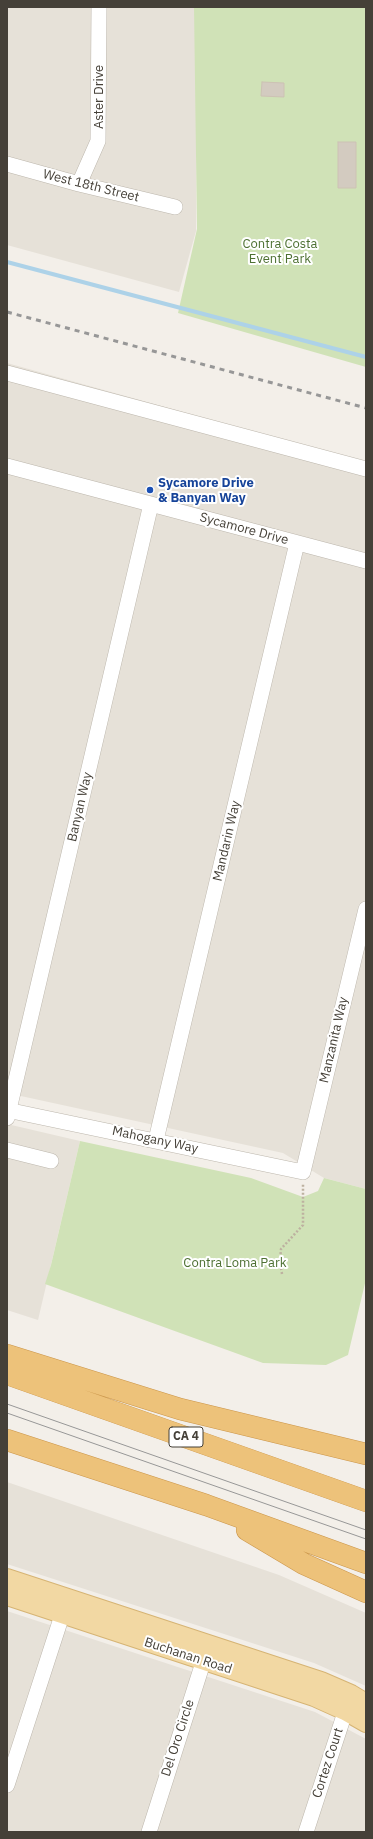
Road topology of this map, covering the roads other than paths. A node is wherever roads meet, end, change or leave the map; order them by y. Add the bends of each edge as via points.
1 (99, 7) edge
2 (7, 164) edge
3 (80, 184) junction
4 (175, 207) dead end
5 (7, 373) edge
6 (7, 466) edge
7 (366, 469) edge
8 (151, 504) junction
9 (297, 543) junction
10 (366, 561) edge
11 (366, 909) edge
12 (8, 1113) edge
13 (156, 1140) junction
14 (7, 1150) edge
15 (51, 1161) dead end
16 (303, 1172) joint
17 (7, 1355) edge
18 (7, 1374) edge
19 (7, 1440) edge
20 (366, 1454) edge
21 (366, 1500) edge
22 (206, 1505) junction
23 (366, 1563) edge
24 (7, 1578) edge
25 (366, 1592) edge
26 (7, 1596) edge
27 (65, 1606) junction
28 (206, 1653) junction
29 (359, 1699) edge
30 (345, 1711) junction
31 (366, 1723) edge
32 (7, 1785) edge
33 (149, 1832) edge
34 (306, 1832) edge

1 - 3 street, Aster Drive via 98,141
2 - 3 street, West 18th Street
3 - 4 street, West 18th Street
5 - 7 street
6 - 8 street, Sycamore Drive
8 - 9 street, Sycamore Drive
8 - 12 street, Banyan Way
9 - 10 street, Sycamore Drive
9 - 13 street, Mandarin Way
11 - 16 street, Manzanita Way
12 - 13 street, Mahogany Way
13 - 16 street, Mahogany Way
14 - 15 street
17 - 20 highway via 180,1409
18 - 21 highway, CA 4
19 - 22 highway
22 - 23 highway
22 - 25 highway via 304,1564
24 - 27 main road, Buchanan Road
26 - 27 main road, Buchanan Road
27 - 28 main road, Buchanan Road
27 - 32 street
28 - 29 main road, Buchanan Road via 321,1681
28 - 30 main road, Buchanan Road
28 - 33 street, Del Oro Circle
29 - 30 street, Cortez Court
30 - 31 main road, Buchanan Road
30 - 34 street, Cortez Court

